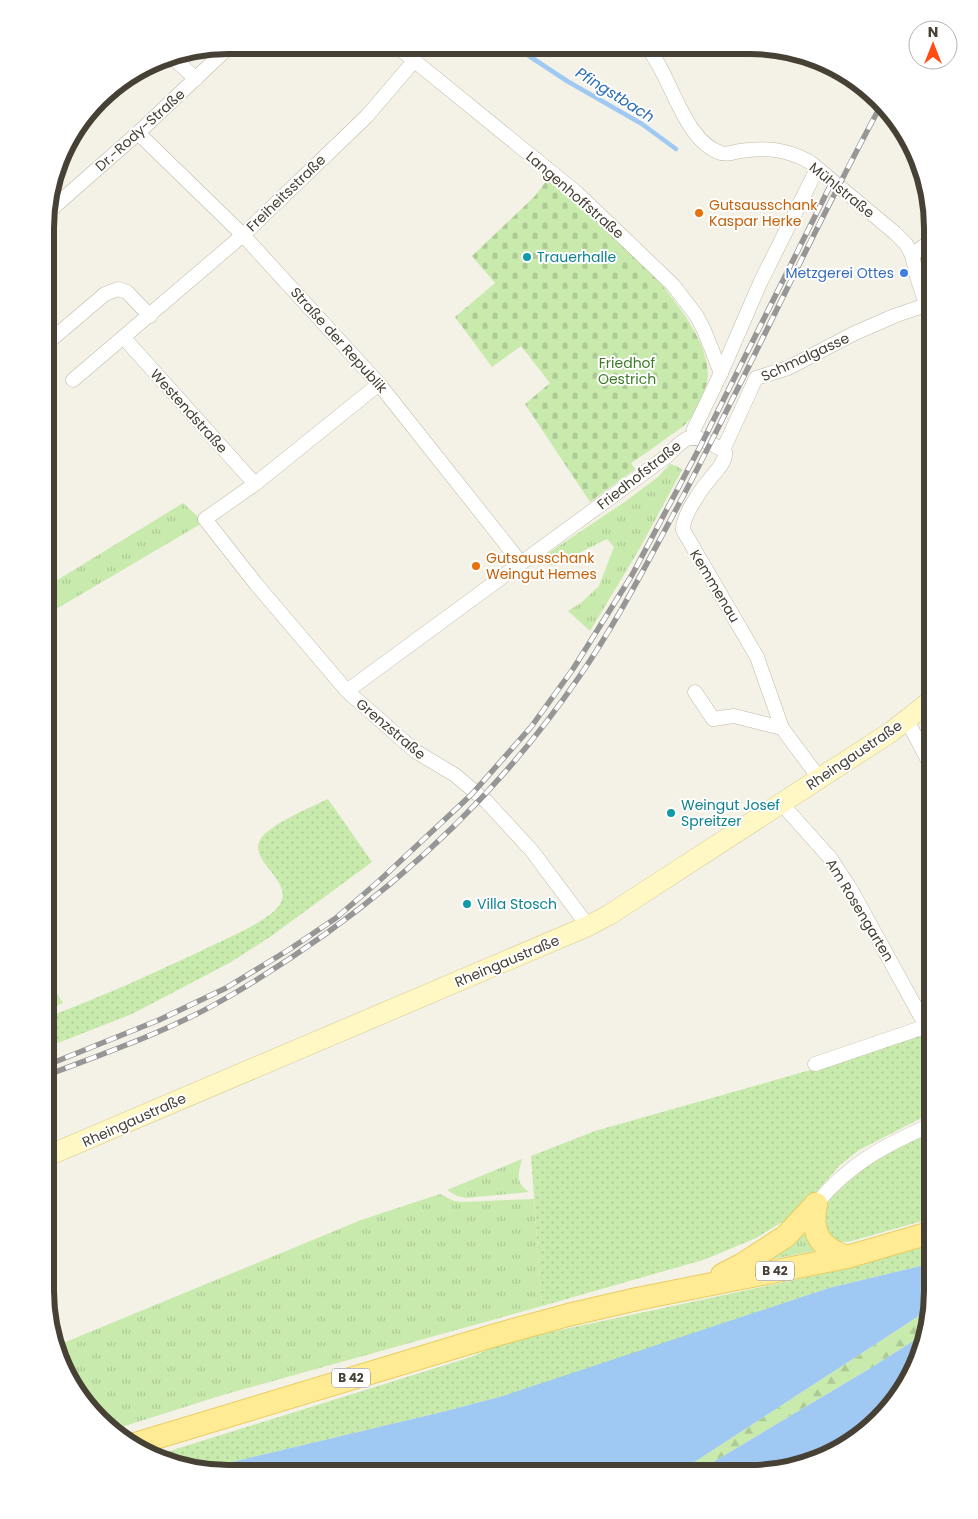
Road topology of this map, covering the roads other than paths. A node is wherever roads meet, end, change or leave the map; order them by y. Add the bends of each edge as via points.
1 (222, 54) edge
2 (404, 54) edge
3 (655, 54) edge
4 (177, 62) edge
5 (414, 62) junction
6 (196, 79) junction
7 (138, 133) junction
8 (818, 169) junction
9 (55, 205) edge
10 (243, 235) junction
11 (924, 247) edge
12 (912, 255) junction
13 (924, 298) edge
14 (924, 306) edge
15 (150, 316) junction
16 (54, 337) edge
17 (124, 338) junction
18 (721, 373) junction
19 (73, 380) dead end
20 (379, 384) junction
21 (693, 438) junction
22 (723, 450) junction
23 (255, 484) junction
24 (521, 563) junction
25 (347, 691) junction
26 (695, 692) dead end
27 (924, 706) edge
28 (906, 720) junction
29 (782, 728) junction
30 (924, 753) edge
31 (819, 778) junction
32 (781, 803) junction
33 (588, 926) junction
34 (924, 1016) edge
35 (924, 1027) edge
36 (815, 1064) dead end
37 (924, 1128) edge
38 (54, 1153) edge
39 (816, 1204) junction
40 (924, 1235) edge
41 (847, 1257) junction
42 (702, 1285) junction
43 (141, 1442) edge

1 - 6 street, Dr.-Rody-Straße
2 - 5 street, Langenhoffstraße
3 - 8 street, Mühlstraße via 693,132 707,145 727,154 778,149 800,156
4 - 6 street
5 - 10 street, Freiheitsstraße via 367,116
5 - 18 street, Langenhoffstraße via 577,193 673,285 696,315
6 - 7 street, Dr.-Rody-Straße
7 - 9 street, Dr.-Rody-Straße
7 - 10 street, Straße der Republik
8 - 12 street, Mühlstraße via 895,233
8 - 18 street, Friedhofstraße
10 - 15 street, Freiheitsstraße
10 - 20 street, Straße der Republik
11 - 12 street
12 - 13 street, Mühlstraße
14 - 22 street, Schmalgasse via 855,333 788,368 756,378
15 - 16 street via 127,292 118,289 104,294
15 - 17 street, Freiheitsstraße
17 - 19 street, Freiheitsstraße
17 - 23 street, Westendstraße
18 - 21 street, Friedhofstraße via 694,429
20 - 23 street
20 - 24 street, Straße der Republik
21 - 22 street
21 - 24 street, Friedhofstraße via 685,440
22 - 29 street, Kemmenau via 725,458 704,486 684,521 683,530 757,657
23 - 25 street, Grenzstraße via 205,519
24 - 25 street, Friedhofstraße
25 - 33 street, Grenzstraße via 415,751 455,776 495,810 532,852
26 - 29 street via 713,719 734,716
27 - 28 main road, Rheingaustraße
28 - 30 street
28 - 31 main road, Rheingaustraße
29 - 31 street, Kemmenau
31 - 32 main road, Rheingaustraße
32 - 33 main road, Rheingaustraße
32 - 34 street, Am Rosengarten via 831,859
33 - 38 main road, Rheingaustraße
35 - 36 street, Am Rosengarten
37 - 39 street via 863,1160 831,1186
39 - 41 main road via 815,1231 823,1244
39 - 42 main road via 786,1236 743,1264
40 - 41 main road, B 42
41 - 42 main road, B 42
42 - 43 main road, B 42 via 498,1334

